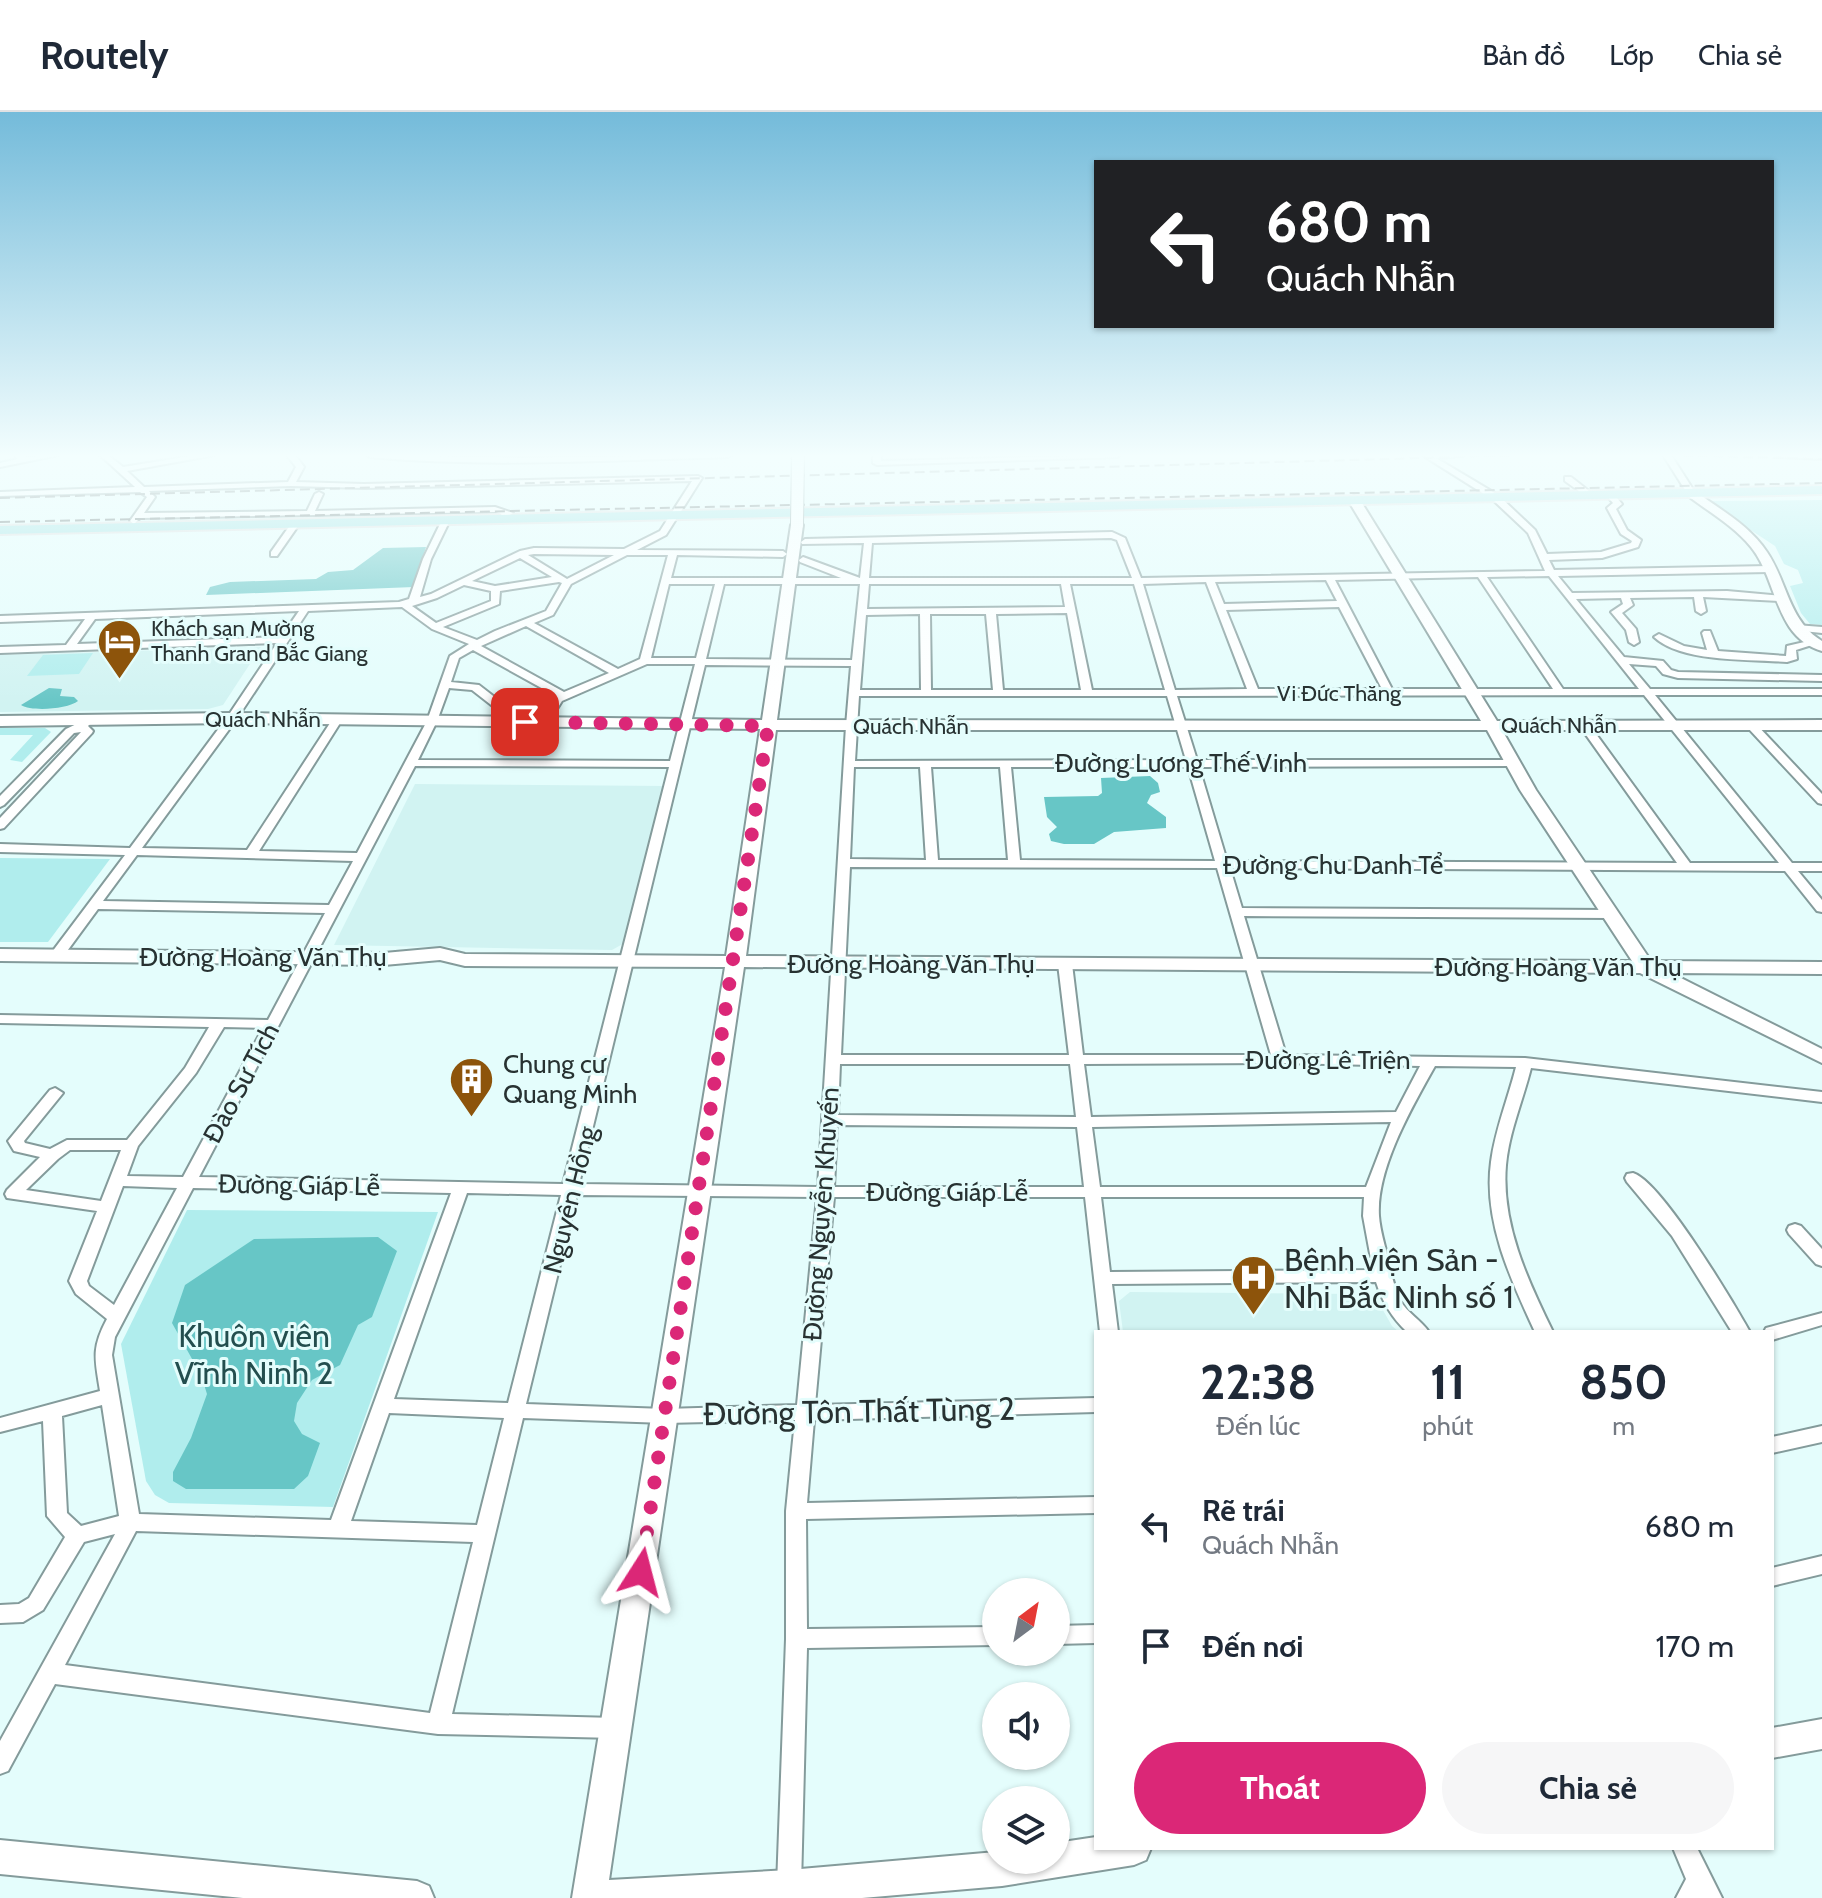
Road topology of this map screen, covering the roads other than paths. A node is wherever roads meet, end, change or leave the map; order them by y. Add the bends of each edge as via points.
1 (285, 538) edge
2 (437, 538) edge
3 (653, 538) edge
4 (784, 538) edge
5 (795, 538) edge
6 (806, 538) edge
7 (995, 538) edge
8 (1121, 538) edge
9 (1379, 538) edge
10 (1537, 538) edge
11 (1634, 538) edge
12 (1748, 538) edge
13 (805, 542) junction
14 (868, 542) junction
15 (631, 550) junction
16 (673, 552) junction
17 (274, 554) dead end
18 (520, 554) junction
19 (783, 554) junction
20 (1545, 557) junction
21 (803, 560) junction
22 (1769, 569) junction
23 (1550, 571) junction
24 (1480, 573) junction
25 (1402, 574) junction
26 (1328, 576) junction
27 (1209, 579) junction
28 (563, 580) junction
29 (668, 581) junction
30 (1065, 581) junction
31 (1138, 581) junction
32 (463, 582) junction
33 (720, 582) junction
34 (789, 583) junction
35 (862, 583) junction
36 (495, 589) junction
37 (1698, 594) junction
38 (1624, 595) junction
39 (1569, 596) junction
40 (1779, 598) junction
41 (409, 604) junction
42 (1342, 604) junction
43 (1219, 607) junction
44 (305, 609) junction
45 (1070, 610) junction
46 (991, 611) junction
47 (1701, 611) dead end
48 (861, 612) junction
49 (925, 612) junction
50 (92, 616) junction
51 (0, 619) edge
52 (526, 622) junction
53 (435, 627) junction
54 (1796, 628) junction
55 (1822, 630) edge
56 (1707, 633) dead end
57 (1659, 637) dead end
58 (284, 640) junction
59 (1634, 642) dead end
60 (475, 645) junction
61 (1818, 645) edge
62 (69, 648) junction
63 (0, 650) edge
64 (1713, 652) junction
65 (1622, 660) junction
66 (645, 661) junction
67 (698, 661) junction
68 (777, 663) junction
69 (856, 663) junction
70 (617, 673) junction
71 (1822, 678) edge
72 (445, 685) junction
73 (1559, 691) junction
74 (1645, 691) junction
75 (1473, 692) junction
76 (1822, 692) edge
77 (856, 693) junction
78 (926, 693) junction
79 (998, 693) junction
80 (1087, 693) junction
81 (1169, 693) junction
82 (1254, 693) junction
83 (1389, 693) junction
84 (563, 696) junction
85 (232, 718) junction
86 (337, 720) junction
87 (0, 721) edge
88 (432, 721) junction
89 (508, 722) junction
90 (85, 723) junction
91 (543, 723) junction
92 (685, 725) junction
93 (1492, 725) junction
94 (1584, 725) junction
95 (1822, 725) edge
96 (768, 726) junction
97 (851, 726) junction
98 (1180, 726) junction
99 (1673, 726) junction
100 (1752, 726) junction
101 (1191, 762) junction
102 (411, 763) junction
103 (1513, 763) junction
104 (676, 764) junction
105 (850, 764) junction
106 (925, 764) junction
107 (1005, 764) junction
108 (1822, 801) edge
109 (0, 803) edge
110 (0, 825) edge
111 (0, 848) edge
112 (133, 853) junction
113 (251, 854) junction
114 (360, 857) junction
115 (844, 863) junction
116 (932, 863) junction
117 (1014, 863) junction
118 (1222, 865) junction
119 (1685, 865) junction
120 (1578, 866) junction
121 (1788, 866) junction
122 (1822, 867) edge
123 (95, 905) junction
124 (1822, 908) edge
125 (332, 909) junction
126 (1236, 912) junction
127 (1610, 914) junction
128 (0, 955) edge
129 (57, 955) junction
130 (306, 959) junction
131 (627, 962) junction
132 (735, 963) junction
133 (836, 964) junction
134 (1065, 964) junction
135 (1251, 964) junction
136 (1646, 968) junction
137 (1822, 968) edge
138 (0, 1019) edge
139 (219, 1023) junction
140 (274, 1024) junction
141 (1822, 1057) edge
142 (1280, 1059) junction
143 (832, 1060) junction
144 (1075, 1060) junction
145 (1430, 1061) junction
146 (1525, 1063) junction
147 (55, 1093) dead end
148 (1822, 1097) edge
149 (1400, 1117) junction
150 (830, 1120) junction
151 (1082, 1122) junction
152 (131, 1145) junction
153 (52, 1155) junction
154 (1633, 1178) dead end
155 (117, 1181) junction
156 (187, 1183) junction
157 (461, 1187) junction
158 (573, 1188) junction
159 (1091, 1191) junction
160 (697, 1192) junction
161 (1372, 1192) junction
162 (6, 1193) edge
163 (826, 1193) junction
164 (107, 1207) junction
165 (1795, 1230) dead end
166 (1822, 1260) edge
167 (1384, 1276) junction
168 (1102, 1278) junction
169 (117, 1317) junction
170 (1822, 1319) edge
171 (1109, 1330) edge
172 (1418, 1330) edge
173 (1543, 1330) edge
174 (1740, 1330) edge
175 (1774, 1332) edge
176 (109, 1396) junction
177 (1094, 1405) edge
178 (382, 1406) junction
179 (52, 1411) junction
180 (517, 1412) junction
181 (804, 1414) junction
182 (665, 1416) junction
183 (0, 1425) edge
184 (1822, 1434) edge
185 (1774, 1445) edge
186 (1094, 1505) edge
187 (796, 1511) junction
188 (128, 1522) junction
189 (338, 1529) junction
190 (486, 1534) junction
191 (77, 1535) junction
192 (1822, 1565) edge
193 (1774, 1577) edge
194 (0, 1614) edge
195 (1094, 1634) edge
196 (1070, 1635) edge
197 (982, 1636) edge
198 (797, 1639) junction
199 (49, 1673) junction
200 (438, 1724) junction
201 (616, 1728) junction
202 (1822, 1734) edge
203 (1774, 1743) edge
204 (0, 1763) edge
205 (1121, 1850) edge
206 (1686, 1850) edge
207 (0, 1857) edge
208 (789, 1887) junction
209 (228, 1890) edge
210 (1699, 1892) edge
211 (417, 1898) edge
212 (591, 1898) edge

1 - 17 street
2 - 41 street
3 - 15 street
4 - 19 street
5 - 34 street, bridge
6 - 13 street
7 - 14 street
8 - 31 street
9 - 25 street
10 - 20 street
11 - 20 street via 1635,545 1602,555
12 - 22 street
13 - 14 street
13 - 21 street
14 - 35 street, Đường Nguyễn Khuyến
15 - 16 street
15 - 18 street
15 - 28 street
16 - 19 street
16 - 29 street
18 - 28 street
18 - 32 street
19 - 34 street via 781,570
20 - 23 street
21 - 34 street
21 - 35 street
22 - 23 street
22 - 40 street
23 - 24 street
23 - 39 street
24 - 25 street
24 - 73 street
25 - 26 street
25 - 75 street
26 - 27 street
26 - 42 street
27 - 31 street
27 - 43 street
28 - 36 street
28 - 52 street, Đào Sư Tích via 552,612
29 - 33 street
29 - 66 street
30 - 31 street
30 - 35 street
30 - 45 street
31 - 81 street
32 - 36 street
32 - 41 street
33 - 34 street
33 - 67 street, Nguyên Hồng
34 - 35 street
34 - 68 street
35 - 48 street, Đường Nguyễn Khuyến
36 - 53 street via 493,605
37 - 38 street
37 - 40 street
37 - 47 street
38 - 39 street
38 - 59 street via 1628,605 1616,612 1631,629
39 - 65 street
40 - 54 street
41 - 44 street
41 - 53 street
42 - 43 street
42 - 83 street
43 - 82 street
44 - 50 street
44 - 58 street
45 - 46 street
45 - 80 street
46 - 49 street
46 - 79 street
48 - 49 street
48 - 69 street, Đường Nguyễn Khuyến
49 - 78 street
50 - 51 street
50 - 62 street
52 - 60 street, Đào Sư Tích
52 - 70 street
53 - 60 street
54 - 55 street
54 - 61 street
56 - 64 street
57 - 64 street via 1674,646
58 - 62 street
58 - 85 street
60 - 72 street, Đào Sư Tích via 455,656
60 - 84 street
61 - 64 street via 1791,648 1793,657 1787,659
62 - 63 street
65 - 71 street via 1659,663 1678,675
65 - 74 street
66 - 67 street
66 - 70 street
67 - 68 street
67 - 92 street, Nguyên Hồng
68 - 69 street
68 - 96 street
69 - 77 street, Đường Nguyễn Khuyến
70 - 84 street
72 - 88 street, Đào Sư Tích
72 - 89 street via 475,687 510,714
73 - 74 street, Vi Đức Thăng
73 - 75 street, Vi Đức Thăng
74 - 76 street, Vi Đức Thăng
74 - 99 street
75 - 83 street, Vi Đức Thăng
75 - 93 street
77 - 78 street, Vi Đức Thăng
77 - 97 street, Đường Nguyễn Khuyến
78 - 79 street, Vi Đức Thăng
79 - 80 street, Vi Đức Thăng
80 - 81 street, Vi Đức Thăng
81 - 82 street, Vi Đức Thăng
81 - 98 street
82 - 83 street, Vi Đức Thăng
84 - 91 street
85 - 86 street, Quách Nhẫn
85 - 90 street, Quách Nhẫn
85 - 112 street
86 - 88 street, Quách Nhẫn
86 - 113 street
87 - 90 street, Quách Nhẫn
88 - 89 street, Quách Nhẫn
88 - 102 street, Đào Sư Tích
89 - 91 street, Quách Nhẫn
90 - 109 street via 70,731
90 - 110 street via 88,731
91 - 92 street, Quách Nhẫn
92 - 96 street, Quách Nhẫn
92 - 104 street, Nguyên Hồng
93 - 94 street, Quách Nhẫn
93 - 98 street, Quách Nhẫn
93 - 103 street
94 - 99 street, Quách Nhẫn
94 - 119 street
95 - 100 street, Quách Nhẫn
96 - 97 street, Quách Nhẫn
96 - 132 street
97 - 98 street, Quách Nhẫn
97 - 105 street, Đường Nguyễn Khuyến
98 - 101 street
99 - 100 street, Quách Nhẫn
99 - 121 street
100 - 108 street
101 - 103 street, Đường Lương Thế Vinh
101 - 107 street, Đường Lương Thế Vinh
101 - 118 street
102 - 104 street
102 - 114 street, Đào Sư Tích
103 - 120 street
104 - 131 street, Nguyên Hồng
105 - 106 street, Đường Lương Thế Vinh
105 - 115 street, Đường Nguyễn Khuyến
106 - 107 street, Đường Lương Thế Vinh
106 - 116 street
107 - 117 street
111 - 112 street
112 - 113 street
112 - 123 street
113 - 114 street
114 - 125 street, Đào Sư Tích
115 - 116 street, Đường Chu Danh Tể
115 - 133 street, Đường Nguyễn Khuyến
116 - 117 street, Đường Chu Danh Tể
117 - 118 street, Đường Chu Danh Tể
118 - 120 street, Đường Chu Danh Tể
118 - 126 street
119 - 120 street, Đường Chu Danh Tể
119 - 121 street, Đường Chu Danh Tể
120 - 127 street
121 - 122 street, Đường Chu Danh Tể
121 - 124 street
123 - 125 street
123 - 129 street
125 - 130 street, Đào Sư Tích
126 - 127 street
126 - 135 street
127 - 136 street
128 - 129 street, Đường Hoàng Văn Thụ
129 - 130 street, Đường Hoàng Văn Thụ
130 - 131 street, Đường Hoàng Văn Thụ via 440,954 465,960
130 - 140 street, Đào Sư Tích
131 - 132 street, Đường Hoàng Văn Thụ
131 - 158 street, Nguyên Hồng
132 - 133 street, Đường Hoàng Văn Thụ
132 - 160 street
133 - 134 street, Đường Hoàng Văn Thụ
133 - 143 street, Đường Nguyễn Khuyến
134 - 135 street, Đường Hoàng Văn Thụ
134 - 144 street
135 - 136 street, Đường Hoàng Văn Thụ
135 - 142 street
136 - 137 street, Đường Hoàng Văn Thụ
136 - 141 street
138 - 139 street
139 - 140 street
139 - 152 street via 191,1070
140 - 156 street, Đào Sư Tích
142 - 144 street, Đường Lê Triện
142 - 145 street, Đường Lê Triện
143 - 144 street, Đường Lê Triện
143 - 150 street, Đường Nguyễn Khuyến
144 - 151 street
145 - 146 street, Đường Lê Triện
145 - 149 street
146 - 148 street, Đường Lê Triện
146 - 173 street via 1498,1169 1518,1278
147 - 153 street via 16,1141 20,1147
149 - 151 street
149 - 161 street
150 - 151 street
150 - 163 street, Đường Nguyễn Khuyến
151 - 159 street
152 - 153 street via 72,1144
152 - 155 street
153 - 162 street
154 - 174 street via 1664,1214
155 - 156 street, Đường Giáp Lễ
155 - 164 street
156 - 157 street, Đường Giáp Lễ
156 - 169 street, Đào Sư Tích
157 - 158 street, Đường Giáp Lễ
157 - 178 street
158 - 160 street, Đường Giáp Lễ
158 - 180 street, Nguyên Hồng
159 - 161 street, Đường Giáp Lễ
159 - 163 street, Đường Giáp Lễ
159 - 168 street
160 - 163 street, Đường Giáp Lễ
160 - 182 street
161 - 167 street via 1371,1215
162 - 164 street
163 - 181 street, Đường Nguyễn Khuyến
164 - 169 street via 78,1281
165 - 166 street
167 - 168 street
167 - 172 street via 1401,1316
168 - 171 street
169 - 176 street, Đào Sư Tích via 103,1348
170 - 175 street
176 - 179 street
176 - 188 street, Đào Sư Tích
177 - 181 street, Đường Tôn Thất Tùng 2
178 - 180 street, Đường Tôn Thất Tùng 2
178 - 189 street
179 - 183 street
179 - 191 street via 57,1516
180 - 182 street, Đường Tôn Thất Tùng 2
180 - 190 street, Nguyên Hồng
181 - 182 street, Đường Tôn Thất Tùng 2
181 - 187 street, Đường Nguyễn Khuyến
182 - 201 street
184 - 185 street
186 - 187 street
187 - 198 street, Đường Nguyễn Khuyến
188 - 189 street
188 - 191 street
188 - 199 street
189 - 190 street
190 - 200 street, Nguyên Hồng
191 - 194 street via 36,1604 23,1613
192 - 193 street
195 - 196 street
197 - 198 street
198 - 208 street, Đường Nguyễn Khuyến
199 - 200 street
199 - 204 street
200 - 201 street
201 - 212 street
202 - 203 street
205 - 208 street via 1002,1869
206 - 210 street
207 - 209 street
208 - 212 street
209 - 211 street

